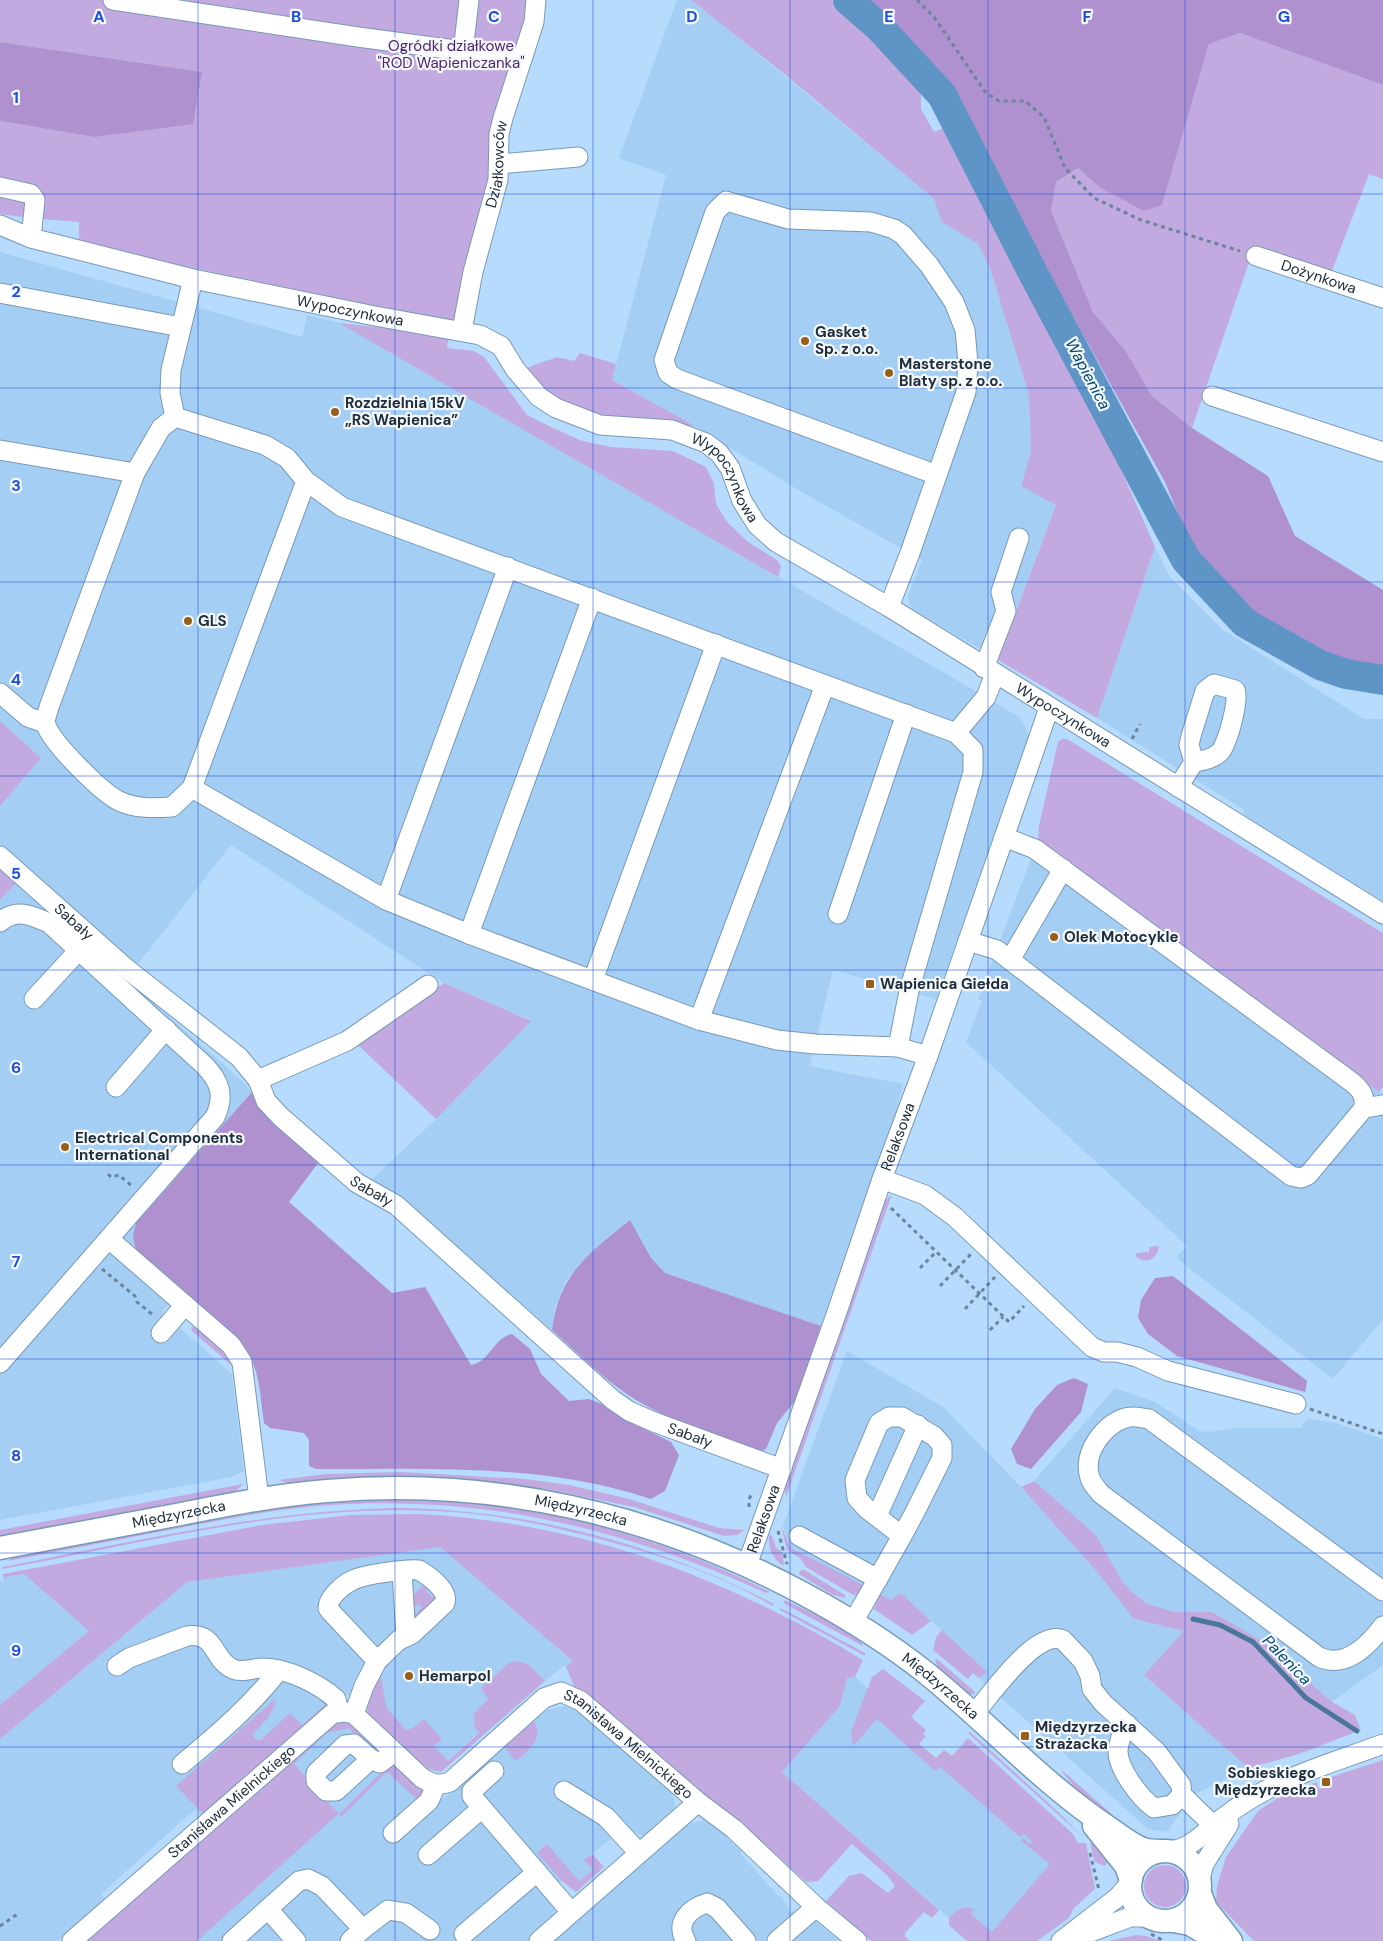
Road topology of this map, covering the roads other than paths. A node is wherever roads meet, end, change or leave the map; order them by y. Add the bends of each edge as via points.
1 (113, 0) edge
2 (468, 0) edge
3 (536, 0) edge
4 (463, 52) junction
5 (522, 59) junction
6 (578, 157) dead end
7 (499, 164) junction
8 (0, 187) edge
9 (0, 226) edge
10 (31, 238) junction
11 (1256, 256) road end
12 (193, 279) junction
13 (0, 293) edge
14 (1383, 298) edge
15 (181, 327) junction
16 (462, 330) junction
17 (1212, 396) dead end
18 (175, 417) junction
19 (0, 450) edge
20 (1383, 452) edge
21 (135, 473) junction
22 (937, 475) junction
23 (306, 481) junction
24 (1019, 538) dead end
25 (508, 568) junction
26 (592, 598) junction
27 (889, 607) junction
28 (716, 644) junction
29 (990, 671) junction
30 (825, 684) junction
31 (0, 693) edge
32 (1049, 708) junction
33 (906, 714) junction
34 (45, 723) junction
35 (956, 733) junction
36 (1194, 762) dead end
37 (192, 788) junction
38 (1178, 788) junction
39 (1004, 837) junction
40 (0, 856) edge
41 (1063, 869) junction
42 (386, 900) junction
43 (838, 914) dead end
44 (1383, 914) edge
45 (0, 922) edge
46 (469, 934) junction
47 (968, 941) junction
48 (79, 950) junction
49 (1010, 960) junction
50 (594, 980) junction
51 (428, 985) dead end
52 (34, 999) dead end
53 (699, 1020) junction
54 (166, 1029) junction
55 (898, 1047) junction
56 (928, 1056) junction
57 (258, 1080) junction
58 (116, 1087) dead end
59 (1383, 1104) edge
60 (1364, 1108) junction
61 (882, 1179) junction
62 (110, 1239) junction
63 (184, 1312) junction
64 (159, 1331) road end
65 (0, 1363) edge
66 (1296, 1404) road end
67 (918, 1425) junction
68 (782, 1468) junction
69 (260, 1499) junction
70 (877, 1516) junction
71 (799, 1536) dead end
72 (902, 1536) junction
73 (0, 1548) edge
74 (747, 1565) junction
75 (402, 1572) junction
76 (878, 1579) junction
77 (1383, 1591) edge
78 (853, 1622) junction
79 (1383, 1627) edge
80 (406, 1637) junction
81 (377, 1661) junction
82 (117, 1666) dead end
83 (279, 1670) junction
84 (346, 1713) junction
85 (974, 1714) junction
86 (1127, 1724) junction
87 (1383, 1744) edge
88 (394, 1752) junction
89 (371, 1758) dead end
90 (182, 1764) dead end
91 (494, 1771) dead end
92 (436, 1785) junction
93 (564, 1791) dead end
94 (1182, 1795) junction
95 (698, 1802) junction
96 (1078, 1807) junction
97 (482, 1808) junction
98 (1217, 1830) junction
99 (394, 1833) dead end
100 (1166, 1851) junction
101 (639, 1853) junction
102 (428, 1855) dead end
103 (537, 1872) junction
104 (1130, 1881) junction
105 (1200, 1886) junction
106 (816, 1907) junction
107 (268, 1909) junction
108 (571, 1912) junction
109 (1147, 1916) junction
110 (1173, 1921) junction
111 (430, 1930) dead end
112 (464, 1934) dead end
113 (356, 1935) edge
114 (72, 1941) edge
115 (232, 1941) edge
116 (296, 1941) edge
117 (539, 1941) edge
118 (686, 1941) edge
119 (746, 1941) edge
120 (777, 1941) edge
121 (856, 1941) edge
122 (1061, 1941) edge
123 (1067, 1941) edge
124 (1218, 1941) edge
125 (1231, 1941) edge

1 - 4 street
2 - 4 street
3 - 5 street, Działkowców via 534,22
4 - 5 street
5 - 7 street, Działkowców via 499,134
6 - 7 street
7 - 16 street, Działkowców via 498,180 473,272
8 - 10 street via 30,194 35,200
9 - 10 street, Wypoczynkowa
10 - 12 street, Wypoczynkowa
11 - 14 street, Dożynkowa
12 - 15 street
12 - 16 street, Wypoczynkowa
13 - 15 street
15 - 18 street via 171,370 170,393
16 - 27 street, Wypoczynkowa via 491,339 501,346 515,369 539,397 556,408 600,424 672,430 706,443 730,468 742,501 757,525 776,542
17 - 20 street
18 - 21 street via 161,428
18 - 23 street via 265,445 288,458
19 - 21 street
21 - 34 street
22 - 22 street via 966,392 968,363 965,330 954,302 929,264 903,235 884,225 788,219 734,202 726,201 720,205 664,360 668,373
22 - 27 street
23 - 25 street via 342,507
23 - 37 street
24 - 29 street via 1001,592 1006,611
25 - 26 street
25 - 42 street
26 - 28 street
26 - 46 street
27 - 29 street, Wypoczynkowa
28 - 30 street
28 - 50 street
29 - 32 street, Wypoczynkowa
29 - 35 street via 986,697
30 - 33 street
30 - 53 street
31 - 34 street via 28,717
32 - 38 street, Wypoczynkowa
32 - 39 street, Relaksowa
33 - 35 street
33 - 43 street
34 - 37 street via 52,739 102,789 119,801 150,808 172,807
35 - 55 street via 973,750 973,772 909,992
36 - 38 street
37 - 42 street
38 - 44 street, Wypoczynkowa
39 - 41 street via 1035,849
39 - 47 street, Relaksowa
40 - 57 street, Sabały via 127,969 239,1058
41 - 49 street
41 - 60 street via 1353,1083 1362,1091
42 - 46 street
45 - 48 street via 21,913 35,916 49,923
46 - 50 street
47 - 49 street via 997,950
47 - 56 street, Relaksowa
48 - 52 street
48 - 54 street
49 - 60 street via 1291,1176 1301,1178 1308,1175
50 - 53 street
51 - 57 street via 347,1041
53 - 55 street via 776,1040
54 - 58 street
54 - 62 street via 213,1073 221,1092 220,1106 215,1117
55 - 56 street
56 - 61 street, Relaksowa
57 - 68 street, Sabały via 266,1101 281,1117 356,1182 396,1205 613,1400 654,1422
59 - 60 street
61 - 66 street via 906,1186 939,1204 1092,1347 1137,1357 1168,1371
61 - 68 street, Relaksowa
62 - 63 street
62 - 65 street
63 - 64 street
63 - 69 street via 231,1345 242,1362
67 - 70 street
67 - 70 street via 902,1417 889,1416 880,1423 855,1480 857,1498
67 - 72 street via 942,1445 942,1458
68 - 74 street, Relaksowa
69 - 73 main road, Międzyrzecka
69 - 74 main road, Międzyrzecka via 385,1488 496,1494 606,1514 678,1536
70 - 72 street
71 - 76 street
72 - 76 street
74 - 78 main road, Międzyrzecka
75 - 80 street
75 - 80 street via 419,1570 440,1587 447,1598
75 - 81 street via 352,1580 328,1603 331,1612
76 - 78 street
77 - 79 street via 1149,1419 1131,1417 1117,1422 1106,1430 1092,1450 1089,1474 1101,1494 1319,1657 1338,1661 1355,1654 1369,1644
78 - 85 main road, Międzyrzecka via 909,1659
80 - 81 street
81 - 84 street
82 - 83 street via 129,1658 196,1634 207,1640 232,1669
83 - 84 street via 304,1679 331,1695
83 - 90 street via 238,1715
84 - 88 street
84 - 114 street, Stanisława Mielnickiego via 323,1720
85 - 86 street via 1021,1659 1049,1638 1058,1638 1069,1644 1083,1661 1092,1689 1103,1703
85 - 96 main road, Międzyrzecka
86 - 94 street via 1171,1770
86 - 94 street via 1120,1738 1120,1764 1139,1794 1154,1808 1172,1805
87 - 98 street via 1280,1781 1244,1803
88 - 89 street via 380,1762
88 - 92 street via 422,1778
91 - 97 street via 472,1791 472,1796
92 - 95 street, Stanisława Mielnickiego via 450,1782 544,1698 561,1692 581,1701
92 - 99 street via 428,1801
93 - 101 street via 606,1816
94 - 98 street
95 - 101 street
95 - 106 street, Stanisława Mielnickiego via 734,1829
96 - 100 main road, Międzyrzecka via 1138,1846
96 - 104 main road, Międzyrzecka via 1123,1862
97 - 102 street
97 - 103 street
98 - 100 street via 1189,1846
98 - 105 street via 1204,1864
100 - 104 main road via 1142,1860
100 - 105 main road via 1189,1860
101 - 108 street
103 - 108 street
103 - 112 street
104 - 109 main road via 1134,1902
104 - 122 street via 1118,1897
105 - 110 main road via 1192,1910
105 - 125 main road via 1206,1908
106 - 120 street
106 - 121 street, Stanisława Mielnickiego
107 - 113 street via 299,1880 308,1878 322,1886
107 - 115 street
107 - 116 street
108 - 117 street
109 - 110 main road via 1162,1922
109 - 123 street via 1130,1917
110 - 124 main road via 1190,1924
111 - 113 street via 406,1913 388,1910
118 - 119 street via 681,1929 683,1922 696,1906 707,1903 717,1908

